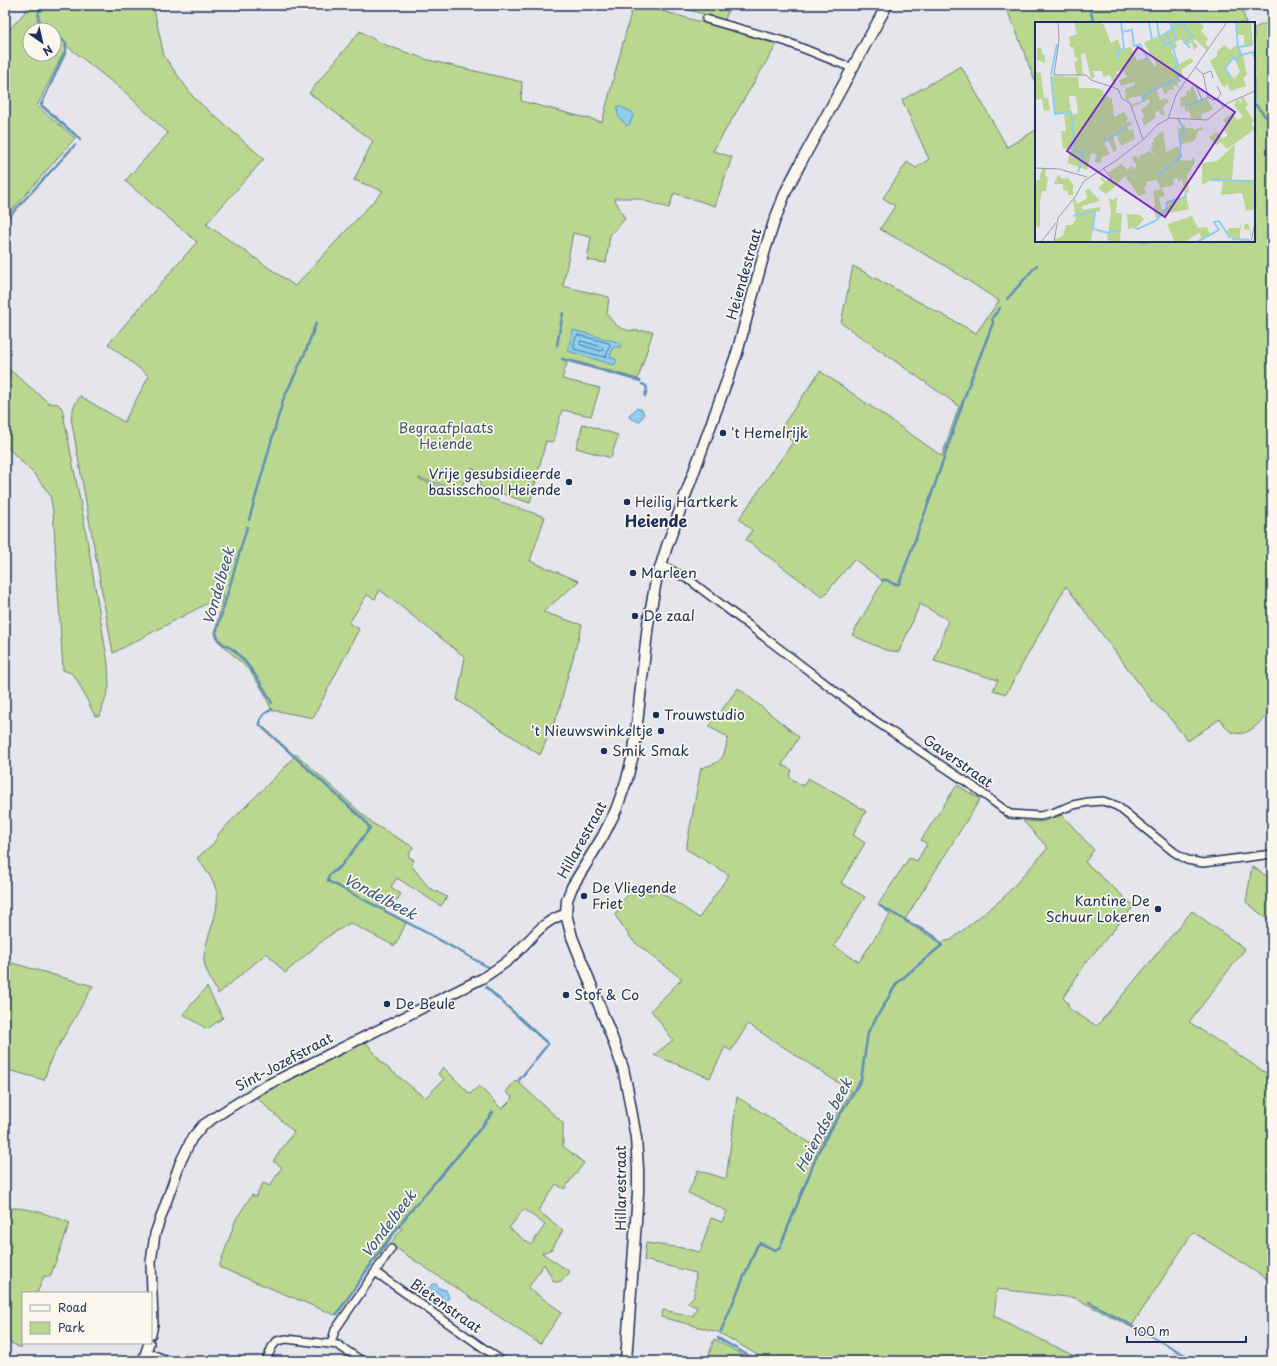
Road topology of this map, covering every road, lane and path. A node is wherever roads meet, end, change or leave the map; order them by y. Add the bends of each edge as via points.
1 (887, 5) edge
2 (706, 19) dead end
3 (852, 68) junction
4 (661, 564) junction
5 (1272, 854) edge
6 (566, 914) junction
7 (391, 1249) dead end
8 (375, 1272) junction
9 (152, 1292) edge
10 (152, 1293) edge
11 (152, 1329) edge
12 (331, 1344) junction
13 (148, 1348) edge
14 (143, 1361) edge
15 (169, 1361) edge
16 (266, 1361) edge
17 (362, 1361) edge
18 (502, 1361) edge
19 (626, 1361) edge

1 - 3 main road, Heiendestraat
2 - 3 street via 787,42
3 - 4 main road, Heiendestraat via 786,191 774,222 764,250 737,353
4 - 5 street, Gaverstraat via 692,582 868,716 1010,814 1040,816 1073,805 1103,802 1117,806 1187,860 1203,863
4 - 6 main road, Hillarestraat via 648,624 638,725 627,779 608,826 572,887 567,900
6 - 9 street, Sint-Jozefstraat via 549,920 514,956 483,978 263,1087 203,1125 192,1138 180,1163 155,1234 151,1262
6 - 19 main road, Hillarestraat via 572,936 623,1068 632,1114 638,1193
7 - 8 street
8 - 12 street via 335,1330
8 - 18 street, Bietenstraat
10 - 11 street, Sint-Jozefstraat
12 - 16 street via 286,1339 277,1341
12 - 17 street via 338,1345
13 - 14 street
13 - 15 street

